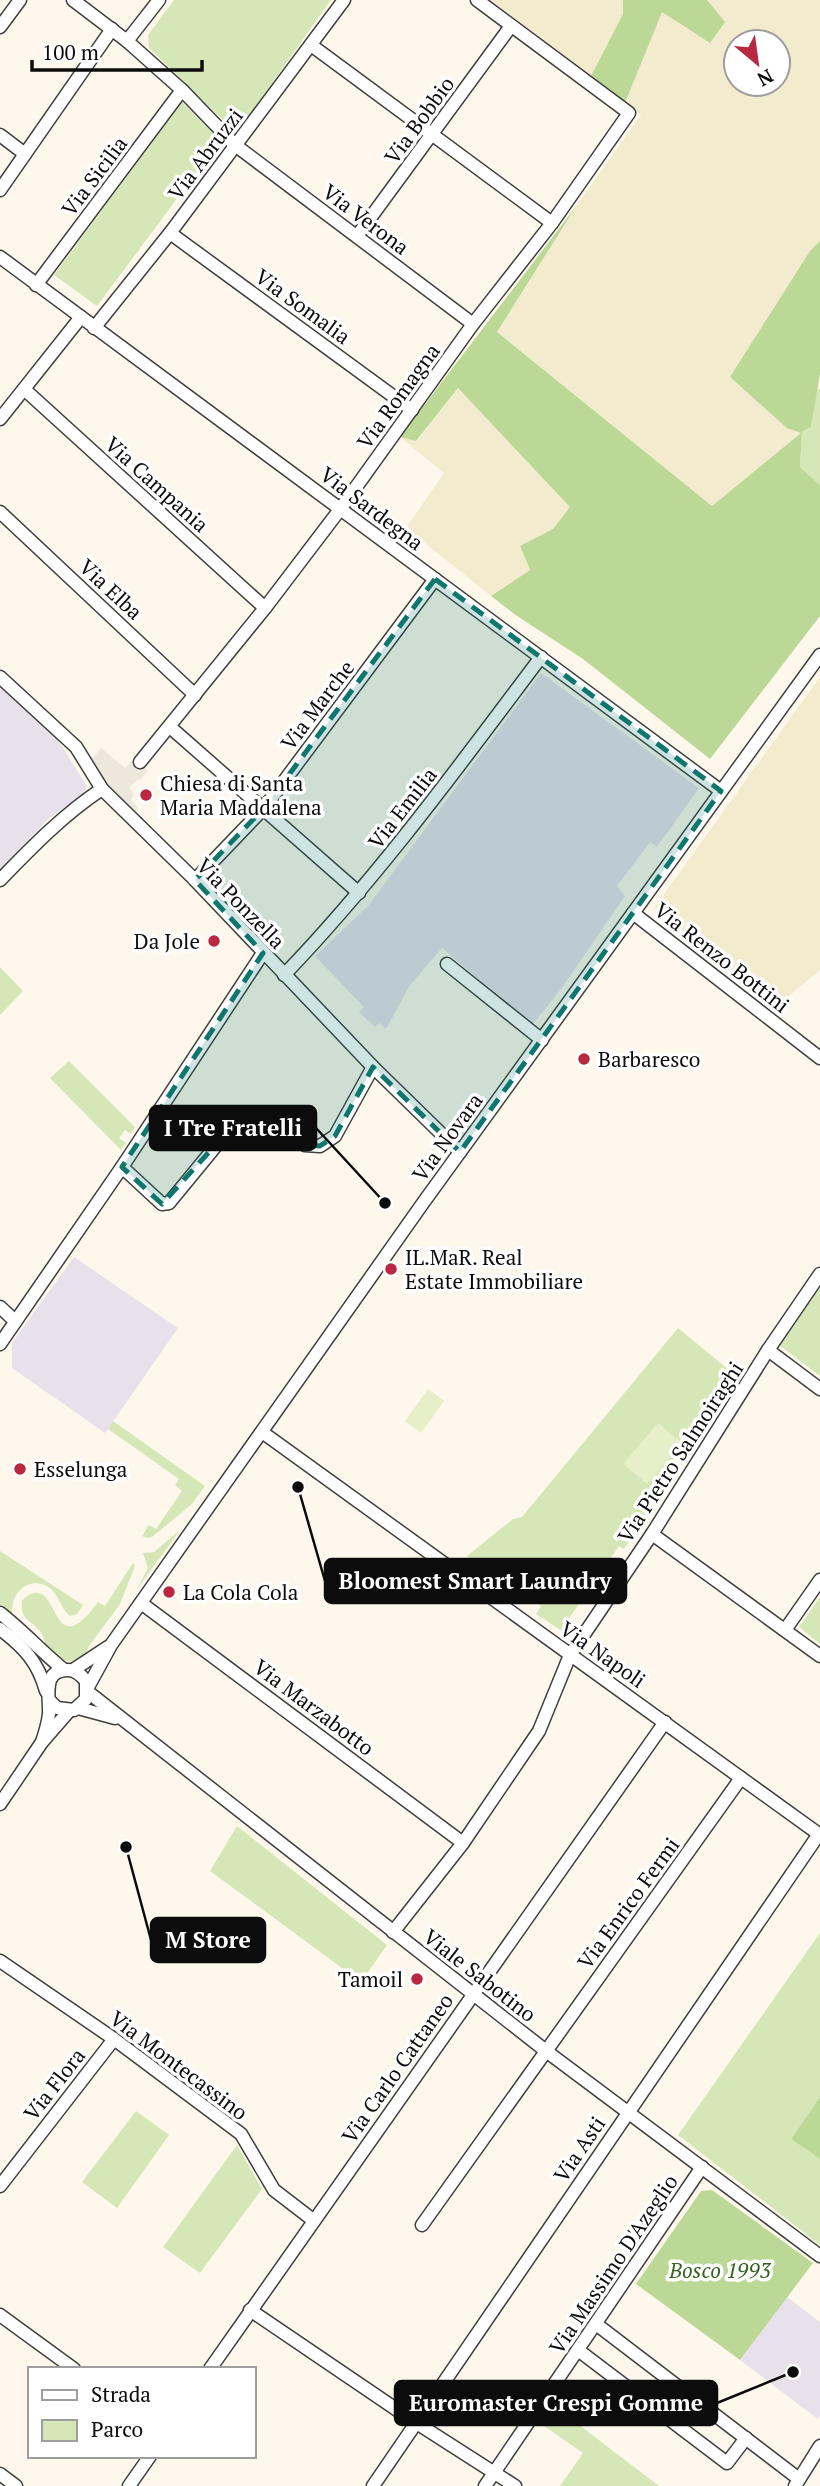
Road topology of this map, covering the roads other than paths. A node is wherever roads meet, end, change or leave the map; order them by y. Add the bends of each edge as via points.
1 (20, 0) edge
2 (73, 0) edge
3 (159, 0) edge
4 (344, 0) edge
5 (477, 0) edge
6 (511, 26) junction
7 (0, 27) edge
8 (112, 29) junction
9 (127, 41) junction
10 (311, 45) junction
11 (182, 90) junction
12 (432, 134) junction
13 (0, 135) edge
14 (235, 145) junction
15 (25, 154) junction
16 (0, 190) edge
17 (552, 223) junction
18 (170, 233) junction
19 (357, 236) junction
20 (0, 257) edge
21 (36, 285) junction
22 (80, 317) junction
23 (473, 324) junction
24 (94, 328) junction
25 (24, 390) junction
26 (412, 410) junction
27 (0, 419) edge
28 (344, 504) junction
29 (0, 512) edge
30 (435, 579) junction
31 (265, 608) junction
32 (820, 655) edge
33 (541, 657) junction
34 (0, 677) edge
35 (195, 695) junction
36 (170, 727) junction
37 (140, 762) dead end
38 (102, 789) junction
39 (721, 792) junction
40 (264, 808) junction
41 (0, 880) edge
42 (194, 880) junction
43 (359, 893) junction
44 (633, 912) junction
45 (263, 953) junction
46 (447, 964) dead end
47 (284, 975) junction
48 (542, 1040) junction
49 (820, 1058) edge
50 (373, 1066) junction
51 (460, 1152) junction
52 (122, 1167) junction
53 (820, 1274) edge
54 (0, 1307) edge
55 (15, 1321) junction
56 (0, 1344) edge
57 (768, 1350) junction
58 (820, 1389) edge
59 (262, 1432) junction
60 (652, 1534) junction
61 (820, 1580) edge
62 (141, 1603) junction
63 (0, 1613) edge
64 (0, 1629) edge
65 (785, 1630) junction
66 (111, 1645) junction
67 (570, 1655) junction
68 (820, 1656) edge
69 (69, 1670) junction
70 (88, 1690) junction
71 (48, 1696) junction
72 (74, 1709) junction
73 (120, 1719) junction
74 (665, 1722) junction
75 (42, 1742) junction
76 (741, 1778) junction
77 (0, 1804) edge
78 (820, 1835) edge
79 (463, 1843) junction
80 (393, 1932) junction
81 (0, 1961) edge
82 (474, 1994) junction
83 (114, 2039) junction
84 (546, 2050) junction
85 (628, 2112) junction
86 (702, 2167) junction
87 (0, 2186) edge
88 (313, 2220) junction
89 (422, 2225) dead end
90 (820, 2256) edge
91 (250, 2310) junction
92 (0, 2315) edge
93 (596, 2324) junction
94 (578, 2350) junction
95 (71, 2367) edge
96 (211, 2367) edge
97 (679, 2387) junction
98 (660, 2412) junction
99 (415, 2422) junction
100 (746, 2438) junction
101 (820, 2446) edge
102 (149, 2458) edge
103 (495, 2472) junction
104 (0, 2474) edge
105 (797, 2482) edge
106 (16, 2486) edge
107 (129, 2486) edge
108 (373, 2486) edge
109 (485, 2486) edge
110 (515, 2486) edge

1 - 7 street
2 - 8 street, Via Verona
3 - 9 street
4 - 10 street, Via Abruzzi
5 - 6 street
6 - 12 street, Via Bobbio
6 - 17 street, Via Romagna via 629,113
8 - 9 street, Via Verona
8 - 15 street
9 - 11 street, Via Verona
10 - 12 street
10 - 14 street, Via Abruzzi
11 - 14 street, Via Verona
11 - 21 street, Via Sicilia
12 - 17 street
12 - 19 street, Via Bobbio
13 - 15 street
14 - 18 street, Via Abruzzi
14 - 19 street, Via Verona
15 - 16 street
17 - 23 street, Via Romagna
18 - 24 street, Via Abruzzi
18 - 26 street, Via Somalia
19 - 23 street, Via Verona
20 - 21 street, Via Sardegna
21 - 22 street, Via Sardegna
22 - 24 street, Via Sardegna
22 - 25 street
23 - 26 street, Via Romagna
24 - 28 street, Via Sardegna
25 - 27 street
25 - 31 street, Via Campania
26 - 28 street, Via Romagna
28 - 30 street, Via Sardegna
28 - 31 street, Via Romagna
29 - 35 street, Via Elba
30 - 33 street, Via Sardegna
30 - 40 street, Via Marche
31 - 35 street, Via Romagna
32 - 39 street, Via Novara
33 - 39 street, Via Sardegna
33 - 43 street, Via Emilia
34 - 38 street, Via Ponzella via 76,747
35 - 36 street, Via Romagna
36 - 37 street, Via Romagna
36 - 40 street
38 - 41 street via 40,838
38 - 42 street, Via Ponzella
39 - 44 street, Via Novara
40 - 42 street, Via Marche
40 - 43 street
42 - 45 street, Via Ponzella
43 - 47 street, Via Emilia
44 - 48 street, Via Novara
44 - 49 street, Via Renzo Bottini
45 - 47 street, Via Ponzella
45 - 52 street
46 - 48 street
47 - 50 street, Via Ponzella
48 - 51 street, Via Novara
50 - 51 street, Via Ponzella
50 - 52 street via 335,1136 320,1146 305,1145 266,1121 245,1123 229,1130 169,1203 162,1204
51 - 59 street, Via Novara
52 - 55 street
53 - 57 street, Via Pietro Salmoiraghi
54 - 55 street
55 - 56 street
57 - 58 street
57 - 60 street, Via Pietro Salmoiraghi
59 - 62 street, Via Novara
59 - 67 street, Via Napoli
60 - 65 street
60 - 67 street, Via Pietro Salmoiraghi
61 - 65 street
62 - 66 street, Via Novara
62 - 79 street, Via Marzabotto
63 - 69 street via 47,1657
64 - 71 street via 35,1662
65 - 68 street
66 - 69 street, Via Novara
66 - 70 street, Via Novara
67 - 74 street, Via Napoli
67 - 79 street, Via Pietro Salmoiraghi via 539,1731
69 - 70 street via 83,1677
69 - 71 street via 49,1680
70 - 72 street via 83,1704
70 - 73 street, Viale Sabotino
71 - 72 street via 57,1708
71 - 75 street
72 - 73 street, Viale Sabotino
72 - 75 street
73 - 80 street, Viale Sabotino
74 - 76 street, Via Napoli
74 - 82 street, Via Carlo Cattaneo
75 - 77 street
76 - 78 street, Via Napoli
76 - 84 street, Via Enrico Fermi
78 - 85 street, Via Asti
79 - 80 street, Via Pietro Salmoiraghi
80 - 82 street, Viale Sabotino
81 - 83 street, Via Montecassino
82 - 84 street, Viale Sabotino
82 - 88 street, Via Carlo Cattaneo
83 - 87 street, Via Flora
83 - 88 street, Via Montecassino via 241,2134 274,2190
84 - 85 street, Viale Sabotino
84 - 89 street, Via Enrico Fermi
85 - 86 street, Viale Sabotino
85 - 99 street, Via Asti
86 - 90 street, Viale Sabotino
86 - 93 street, Via Massimo D'Azeglio
88 - 91 street, Via Carlo Cattaneo
91 - 96 street, Via Carlo Cattaneo
91 - 99 street
92 - 95 street
93 - 94 street, Via Massimo D'Azeglio
93 - 97 street
94 - 98 street
94 - 103 street, Via Massimo D'Azeglio
97 - 98 street
97 - 100 street
98 - 100 street via 727,2463
99 - 103 street
99 - 108 street, Via Asti
100 - 105 street
101 - 105 street
102 - 107 street
103 - 109 street, Via Massimo D'Azeglio
103 - 110 street
104 - 106 street

